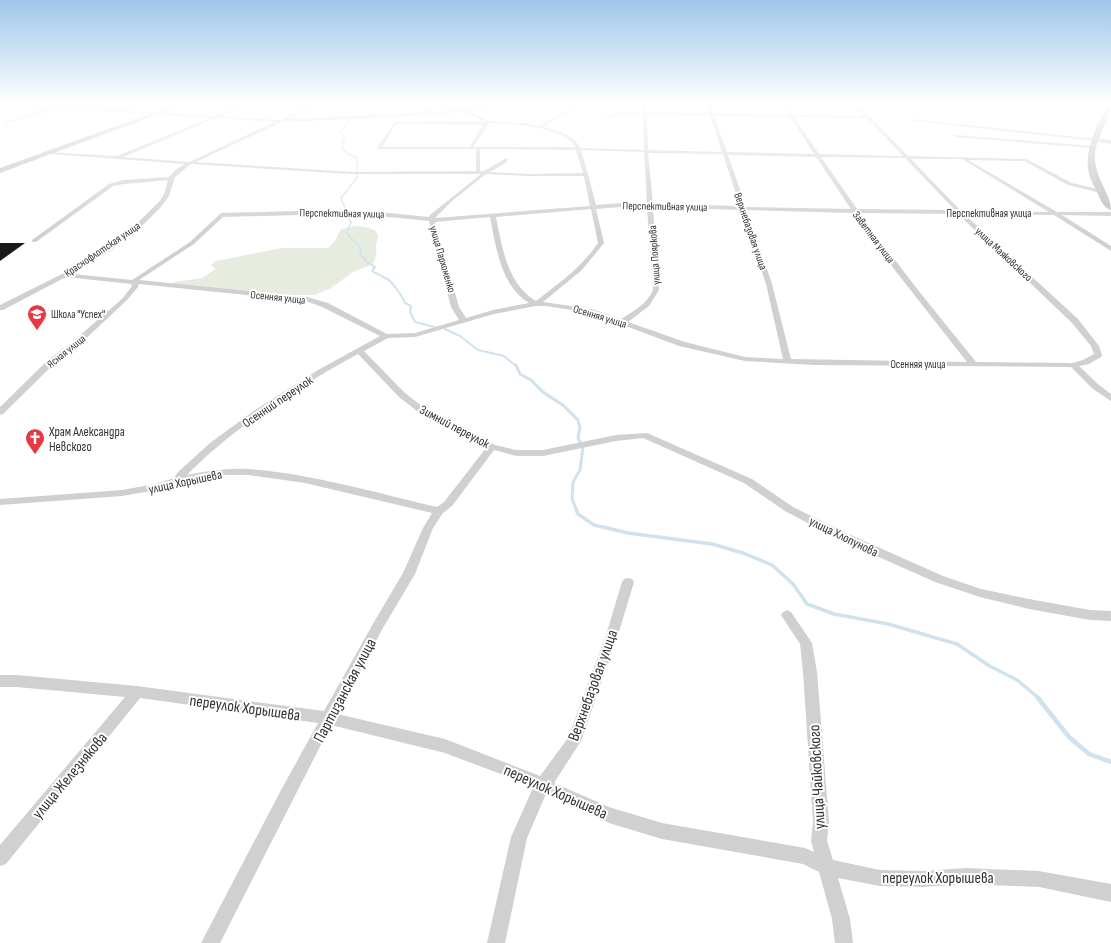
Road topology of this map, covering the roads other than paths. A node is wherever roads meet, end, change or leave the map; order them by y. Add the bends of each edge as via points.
1 (66, 147) edge
2 (142, 147) edge
3 (224, 147) edge
4 (379, 147) edge
5 (471, 147) edge
6 (478, 147) joint
7 (646, 147) edge
8 (723, 147) edge
9 (812, 147) edge
10 (897, 147) edge
11 (1093, 147) edge
12 (580, 149) junction
13 (646, 151) junction
14 (50, 153) junction
15 (725, 153) junction
16 (817, 155) junction
17 (117, 157) junction
18 (907, 157) junction
19 (962, 158) junction
20 (506, 159) dead end
21 (190, 163) junction
22 (0, 171) edge
23 (478, 172) junction
24 (485, 173) junction
25 (586, 174) junction
26 (171, 178) junction
27 (1100, 191) junction
28 (651, 205) junction
29 (594, 207) junction
30 (742, 208) junction
31 (1111, 208) edge
32 (854, 211) junction
33 (960, 213) junction
34 (1056, 214) junction
35 (1111, 214) edge
36 (221, 215) joint
37 (493, 216) junction
38 (432, 220) junction
39 (34, 241) dead end
40 (1111, 249) edge
41 (64, 275) junction
42 (134, 282) junction
43 (536, 304) junction
44 (0, 308) edge
45 (464, 321) junction
46 (622, 322) junction
47 (386, 336) junction
48 (359, 350) junction
49 (788, 362) junction
50 (973, 364) junction
51 (1073, 365) junction
52 (1111, 398) edge
53 (0, 412) edge
54 (492, 447) junction
55 (572, 448) joint
56 (178, 480) junction
57 (0, 502) edge
58 (439, 511) junction
59 (628, 582) dead end
60 (787, 615) dead end
61 (1111, 616) edge
62 (0, 681) edge
63 (137, 692) junction
64 (329, 718) junction
65 (542, 786) junction
66 (0, 858) edge
67 (828, 867) junction
68 (1111, 893) edge
69 (210, 943) edge
70 (496, 943) edge
71 (844, 943) edge

1 - 14 main road
2 - 17 street
3 - 21 street
4 - 5 street
6 - 12 street
6 - 23 street
7 - 13 street, улица Пояркова
8 - 15 street, Верхнебазовая улица
9 - 16 street, Заветная улица
10 - 18 street, улица Маяковского
11 - 27 main road via 1092,174
12 - 13 street
12 - 25 street
13 - 15 street
13 - 28 street, улица Пояркова
14 - 17 street
14 - 22 main road
15 - 16 street
15 - 30 street, Верхнебазовая улица
16 - 18 street
16 - 32 street, Заветная улица
17 - 21 street
18 - 19 street
18 - 33 street, улица Маяковского
19 - 27 street via 1018,158 1070,184
19 - 34 street
20 - 24 street, улица Пархоменко
21 - 23 street via 364,173
21 - 26 street
23 - 24 street
24 - 25 street
24 - 38 street, улица Пархоменко via 434,214
25 - 29 street
26 - 39 street via 111,185
26 - 41 street, Краснофлотская улица via 166,195 158,207 140,224 105,250
27 - 31 main road
28 - 29 street, Перспективная улица
28 - 30 street, Перспективная улица
28 - 46 street, улица Пояркова via 655,295 648,304
29 - 37 street, Перспективная улица
29 - 43 street via 601,240 598,248 580,269
30 - 32 street, Перспективная улица
30 - 49 street, Верхнебазовая улица via 764,267
32 - 33 street, Перспективная улица
32 - 50 street, Заветная улица
33 - 34 street, Перспективная улица
33 - 51 street, улица Маяковского via 1086,333 1098,355 1084,364
34 - 35 street, Перспективная улица
34 - 40 street
36 - 38 street, Перспективная улица via 379,214
36 - 42 street, Ясная улица via 192,243
37 - 38 street, Перспективная улица
37 - 43 street via 497,239 511,278 521,294
38 - 45 street, улица Пархоменко via 455,307
41 - 42 street, Осенняя улица
41 - 44 street, Краснофлотская улица
42 - 47 street, Осенняя улица via 307,299 325,305
42 - 53 street, Ясная улица via 136,286 125,299 74,345 52,361
43 - 45 street, Осенняя улица via 493,312
43 - 46 street, Осенняя улица via 586,310
45 - 47 street, Осенняя улица via 415,335
46 - 49 street, Осенняя улица via 682,344 733,357
47 - 48 street, Осенний переулок
48 - 54 street, Зимний переулок via 402,395 420,409
48 - 56 street, Осенний переулок via 316,374 217,442
49 - 50 street, Осенняя улица
50 - 51 street, Осенняя улица
51 - 52 street
54 - 55 street, Зимний переулок via 523,453
54 - 58 street, Партизанская улица via 448,504
55 - 61 street, улица Хлопунова via 644,435 748,481 789,509 939,579 980,593 1022,603 1083,614
56 - 57 street, улица Хорышева via 134,492
56 - 58 street, улица Хорышева via 210,474 248,472 305,480
58 - 64 street, Партизанская улица via 428,528 409,574 378,625
59 - 65 street, Верхнебазовая улица via 574,741
60 - 67 street, улица Чайковского via 806,643 821,822 819,841
62 - 63 street, переулок Хорышева
63 - 64 street, переулок Хорышева
63 - 66 street, улица Железнякова
64 - 65 street, переулок Хорышева via 445,746 522,775
64 - 69 street, Партизанская улица
65 - 67 street, переулок Хорышева via 609,815 632,822 662,830 805,856
65 - 70 street, Верхнебазовая улица via 519,837
67 - 68 street, переулок Хорышева via 880,878 966,876 1039,879
67 - 71 street, улица Чайковского via 841,919

